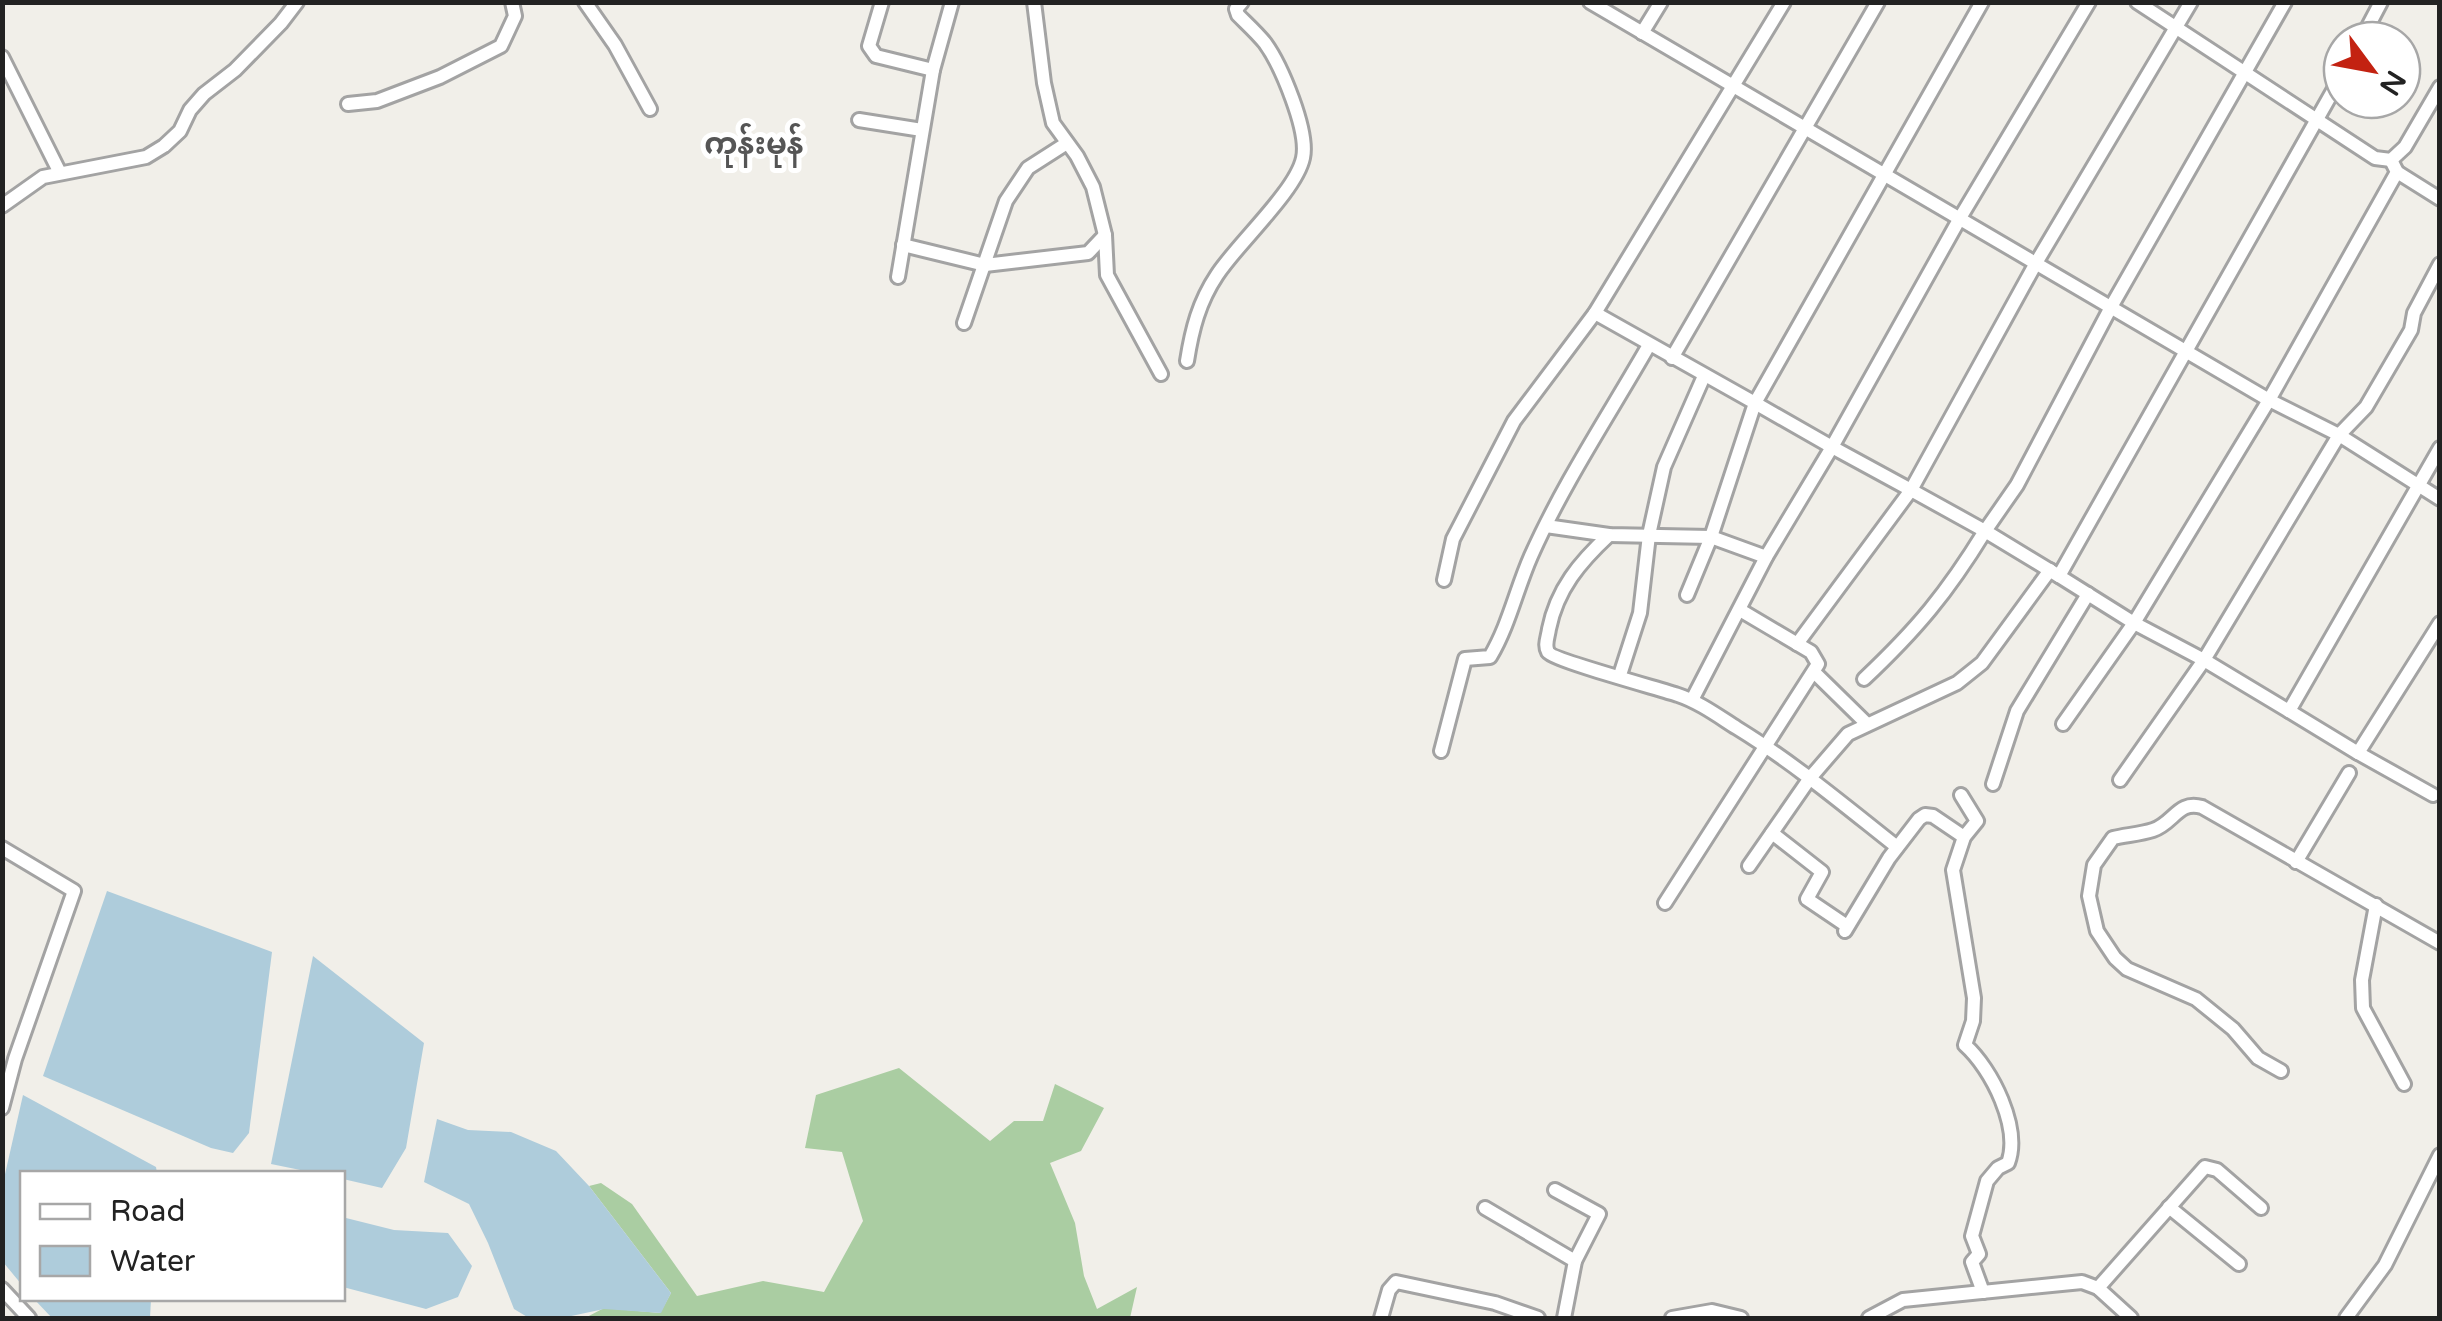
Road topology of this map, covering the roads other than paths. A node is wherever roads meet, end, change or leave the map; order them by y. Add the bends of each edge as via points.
1 (297, 2) edge
2 (512, 2) edge
3 (586, 2) edge
4 (882, 2) edge
5 (952, 2) edge
6 (1034, 2) edge
7 (1242, 2) edge
8 (1590, 2) edge
9 (1661, 2) edge
10 (1784, 2) edge
11 (1878, 2) edge
12 (1982, 2) edge
13 (2089, 2) edge
14 (2136, 2) edge
15 (2191, 2) edge
16 (2285, 2) edge
17 (2177, 26) junction
18 (1642, 33) junction
19 (2, 57) edge
20 (933, 70) junction
21 (2244, 71) junction
22 (1733, 86) junction
23 (2440, 88) edge
24 (348, 104) dead end
25 (650, 109) dead end
26 (2322, 112) edge
27 (859, 120) dead end
28 (2317, 121) junction
29 (1806, 129) junction
30 (922, 130) junction
31 (1067, 143) junction
32 (2394, 166) junction
33 (60, 173) junction
34 (1884, 174) junction
35 (2440, 199) edge
36 (2, 206) edge
37 (1960, 218) junction
38 (1106, 235) junction
39 (903, 245) junction
40 (2036, 264) junction
41 (2440, 264) edge
42 (984, 265) junction
43 (898, 277) dead end
44 (2111, 307) junction
45 (1595, 313) junction
46 (964, 323) dead end
47 (1649, 345) junction
48 (2185, 350) junction
49 (1672, 358) junction
50 (1186, 361) dead end
51 (1161, 374) dead end
52 (1704, 376) junction
53 (2269, 400) junction
54 (1755, 403) junction
55 (2339, 435) junction
56 (1832, 447) junction
57 (2440, 448) edge
58 (2418, 487) junction
59 (1910, 490) junction
60 (2440, 499) edge
61 (1546, 526) junction
62 (1985, 531) junction
63 (1609, 535) junction
64 (1649, 535) junction
65 (1711, 537) junction
66 (1766, 557) junction
67 (2054, 573) junction
68 (1444, 580) dead end
69 (2088, 594) junction
70 (1688, 595) dead end
71 (1740, 610) junction
72 (2134, 623) junction
73 (2440, 623) edge
74 (1797, 644) junction
75 (2204, 660) junction
76 (1814, 673) junction
77 (1620, 675) junction
78 (1864, 680) dead end
79 (1692, 700) junction
80 (2289, 710) junction
81 (1866, 723) junction
82 (2064, 724) dead end
83 (1765, 746) junction
84 (1440, 751) dead end
85 (2358, 754) junction
86 (2349, 774) dead end
87 (1810, 778) junction
88 (2120, 780) dead end
89 (1992, 784) dead end
90 (2437, 792) edge
91 (1961, 794) dead end
92 (1772, 834) junction
93 (1964, 837) junction
94 (1897, 846) junction
95 (2, 848) edge
96 (2296, 862) junction
97 (1749, 866) dead end
98 (1666, 903) dead end
99 (2376, 905) junction
100 (2440, 943) edge
101 (8, 1055) edge
102 (2281, 1071) dead end
103 (2404, 1084) dead end
104 (2, 1108) edge
105 (2440, 1155) edge
106 (1555, 1190) dead end
107 (2169, 1207) junction
108 (1485, 1208) dead end
109 (2261, 1208) dead end
110 (1576, 1261) junction
111 (2238, 1264) dead end
112 (2098, 1288) junction
113 (2, 1289) edge
114 (1983, 1292) junction
115 (2358, 1301) junction
116 (29, 1318) edge
117 (1381, 1318) edge
118 (1538, 1318) edge
119 (1564, 1318) edge
120 (1672, 1318) edge
121 (1741, 1318) edge
122 (1869, 1318) edge
123 (2131, 1318) edge
124 (2334, 1318) edge
125 (2346, 1318) edge

1 - 33 street via 204,94 164,146 146,157
2 - 24 street via 515,16 501,46 424,83
3 - 25 street
4 - 20 street via 870,46 876,56
5 - 20 street
6 - 31 street via 1053,123
7 - 50 street via 1238,15 1266,45 1297,114 1303,160 1217,275 1197,312
8 - 18 street
9 - 18 street
10 - 22 street
11 - 29 street
12 - 34 street
13 - 37 street
14 - 17 street
15 - 17 street
16 - 21 street
17 - 21 street
17 - 40 street
18 - 22 street
19 - 33 street
20 - 30 street
21 - 28 street
21 - 44 street
22 - 29 street
22 - 45 street
23 - 32 street
26 - 28 street
27 - 30 street
28 - 32 street
28 - 48 street
29 - 34 street
29 - 49 street
30 - 39 street
31 - 38 street via 1093,187
31 - 42 street via 1028,168 1006,202
32 - 35 street
32 - 53 street
33 - 36 street via 42,177
34 - 37 street
34 - 54 street
37 - 40 street
37 - 56 street
38 - 42 street via 1088,254
38 - 51 street via 1107,275
39 - 42 street
39 - 43 street
40 - 44 street
40 - 59 street
41 - 55 street via 2366,407
42 - 46 street
44 - 48 street
44 - 62 street via 2018,485
45 - 47 street
45 - 68 street via 1514,421 1452,539
47 - 49 street
47 - 61 street
48 - 53 street
48 - 67 street
49 - 52 street
52 - 54 street
52 - 64 street via 1664,467
53 - 55 street
53 - 72 street
54 - 56 street
54 - 65 street
55 - 58 street
55 - 75 street
56 - 59 street
56 - 66 street
57 - 58 street
58 - 60 street
58 - 80 street
59 - 62 street
59 - 74 street
61 - 63 street
61 - 84 street via 1497,645 1490,656 1466,659
62 - 67 street
62 - 78 street via 1940,602
63 - 64 street
63 - 77 street via 1567,581 1546,646 1554,658
64 - 65 street
64 - 77 street via 1640,613
65 - 66 street
65 - 70 street
66 - 71 street
67 - 69 street
67 - 81 street via 1958,683
69 - 72 street
69 - 89 street via 2017,711
71 - 74 street
71 - 79 street
72 - 75 street
72 - 82 street
73 - 85 street
74 - 76 street via 1816,656
75 - 80 street
75 - 88 street
76 - 81 street
76 - 83 street
77 - 79 street
79 - 83 street
80 - 85 street
81 - 87 street
83 - 87 street
83 - 98 street
85 - 90 street
86 - 96 street
87 - 92 street
87 - 94 street
91 - 93 street via 1977,821
92 - 94 street via 1822,872 1807,899 1846,929
92 - 97 street
93 - 94 street via 1925,815
93 - 114 street via 1954,870 1974,998 1965,1045 1982,1060 1999,1094 2013,1149 2008,1164 1987,1181 1972,1236 1979,1254 1972,1262
95 - 101 street via 74,891
96 - 99 street
96 - 102 street via 2191,804 2157,829 2113,838 2094,865 2089,896 2097,931 2127,969 2196,999
99 - 100 street
99 - 103 street via 2363,1008
101 - 104 street
105 - 115 street via 2385,1265
106 - 110 street via 1599,1214
107 - 109 street via 2209,1166
107 - 111 street
107 - 112 street
108 - 110 street
110 - 119 street
112 - 114 street via 2051,1283
112 - 123 street
113 - 116 street
114 - 122 street via 1903,1300
115 - 124 street
115 - 125 street
117 - 118 street via 1396,1282
120 - 121 street via 1712,1311

